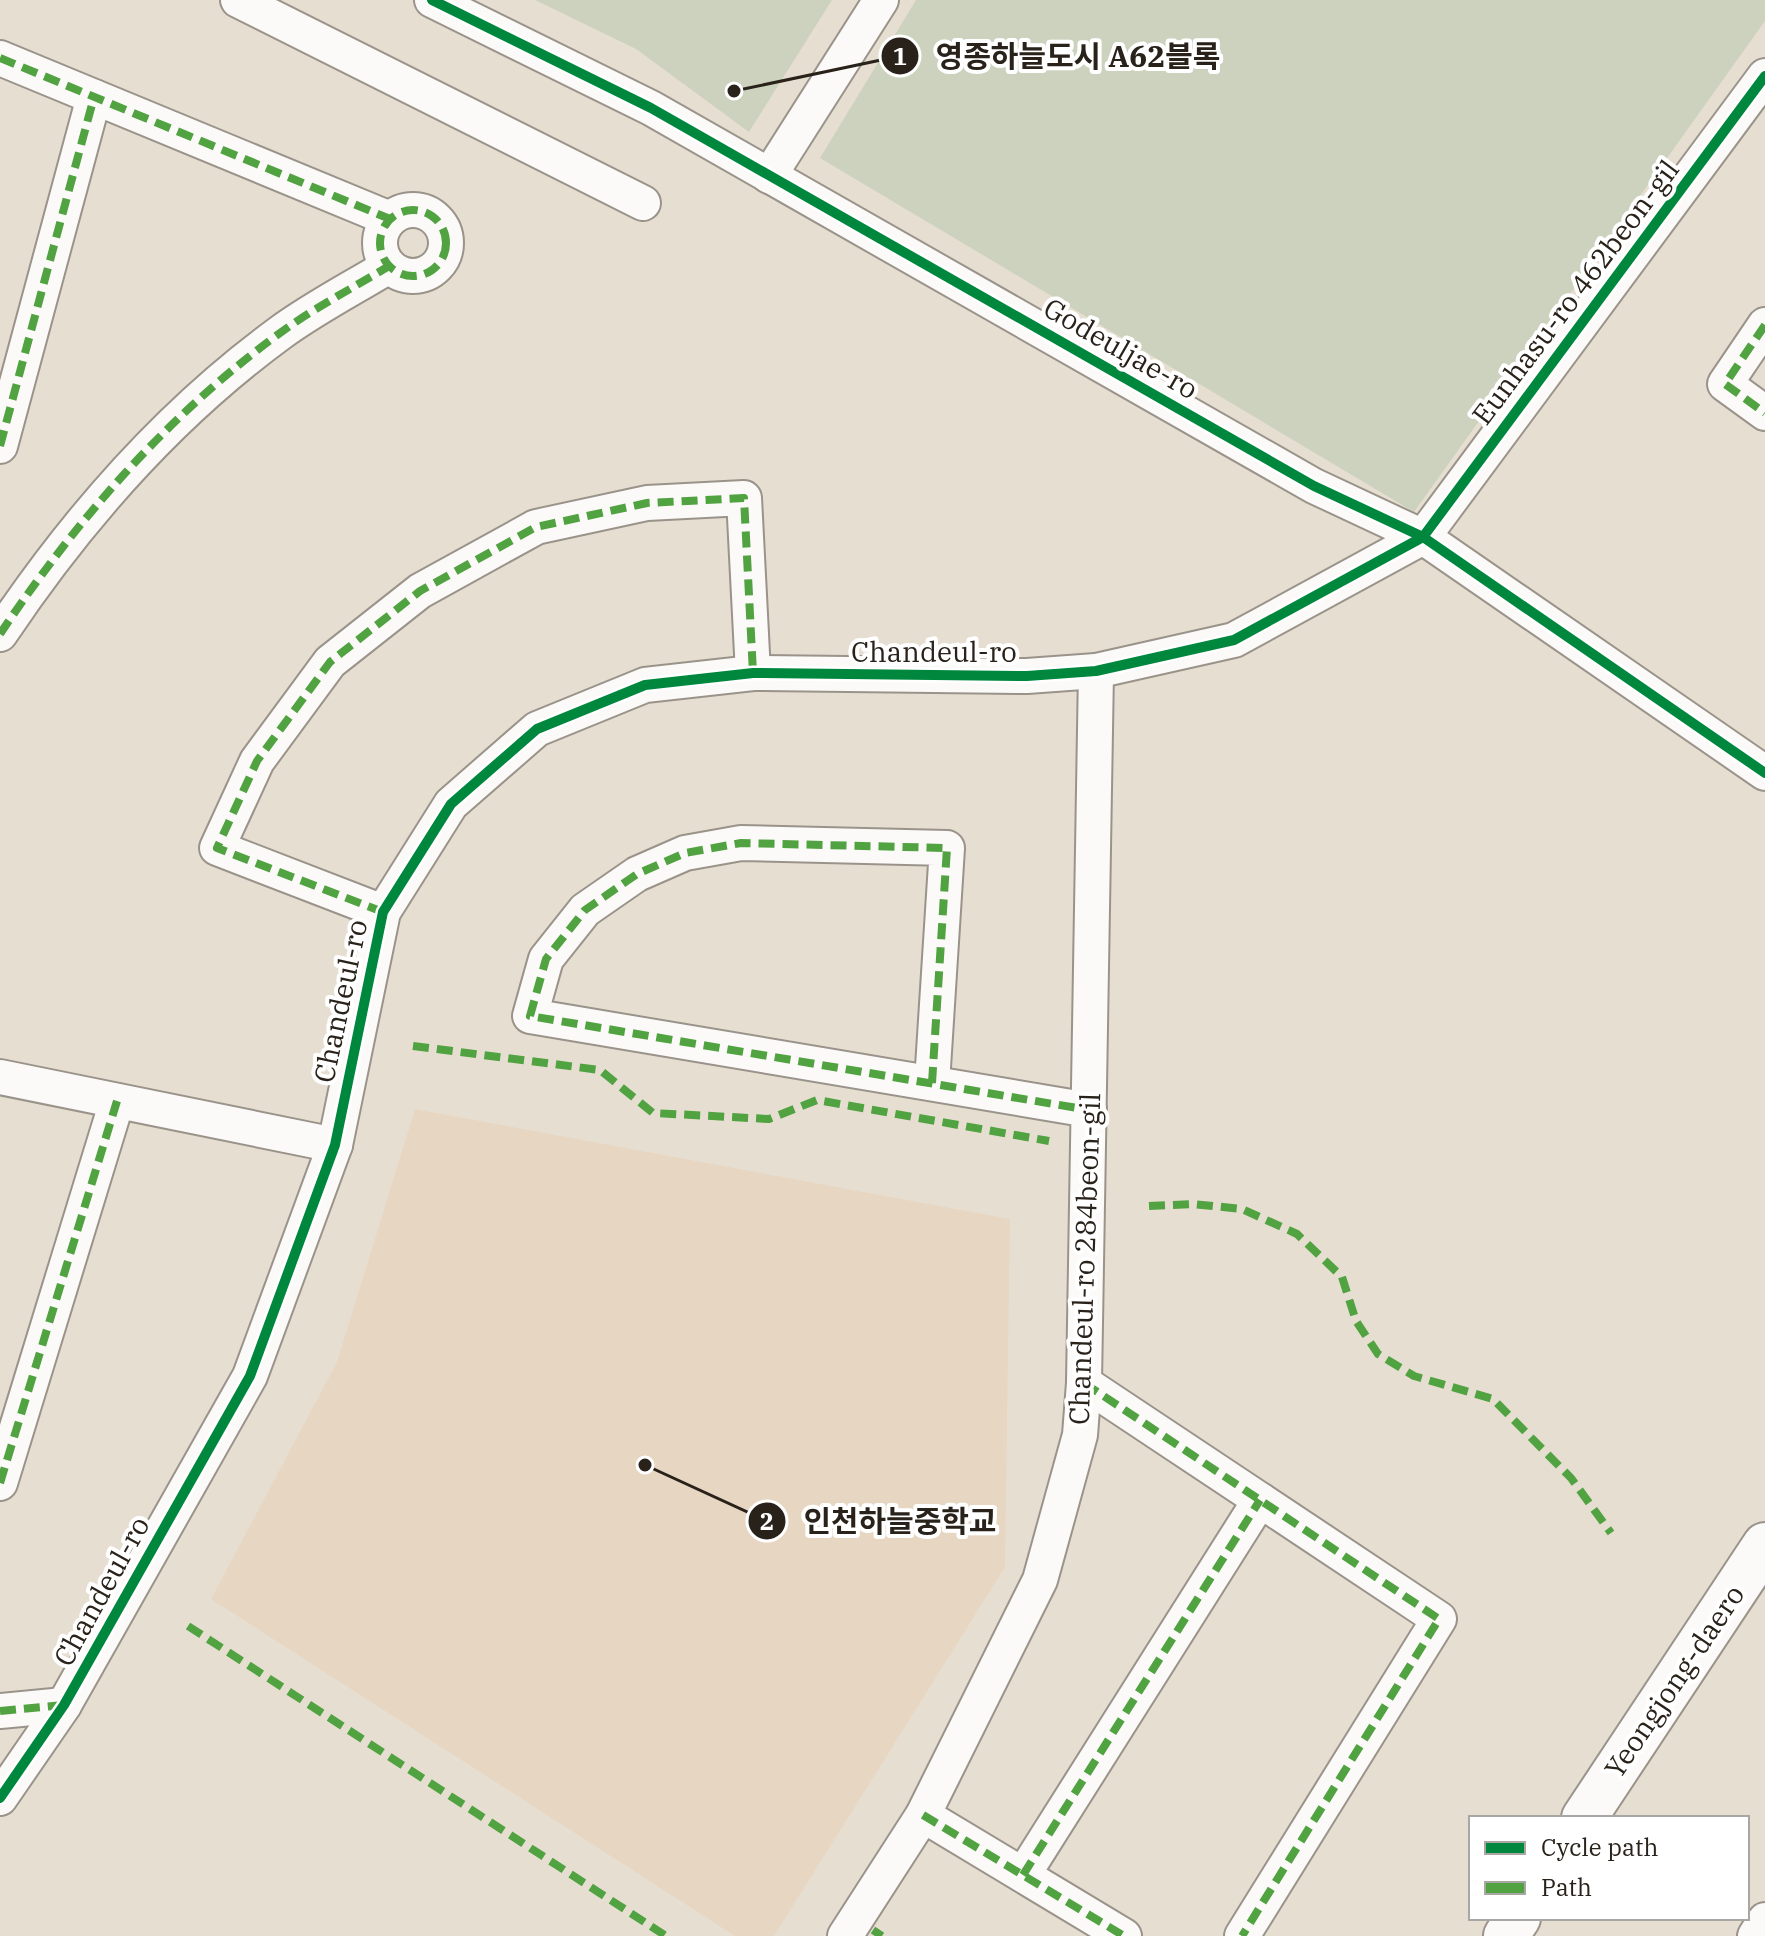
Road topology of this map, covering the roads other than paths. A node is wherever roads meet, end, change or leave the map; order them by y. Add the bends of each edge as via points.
1 (238, 0) edge
2 (432, 0) edge
3 (881, 0) edge
4 (0, 58) edge
5 (1765, 76) edge
6 (94, 97) junction
7 (769, 176) junction
8 (643, 203) dead end
9 (390, 219) junction
10 (389, 266) junction
11 (1765, 325) edge
12 (1765, 413) edge
13 (0, 446) edge
14 (1423, 537) junction
15 (0, 634) edge
16 (1096, 671) junction
17 (753, 673) junction
18 (1765, 773) edge
19 (383, 912) junction
20 (0, 1077) edge
21 (932, 1083) junction
22 (117, 1101) junction
23 (1089, 1110) junction
24 (335, 1145) junction
25 (1084, 1383) junction
26 (0, 1483) edge
27 (1260, 1500) junction
28 (1765, 1545) edge
29 (64, 1705) junction
30 (0, 1711) edge
31 (0, 1798) edge
32 (923, 1815) junction
33 (1585, 1816) edge
34 (1023, 1875) junction
35 (1765, 1920) edge
36 (845, 1936) edge
37 (1124, 1936) edge
38 (1242, 1936) edge
39 (1755, 1936) edge

1 - 8 street
2 - 7 street, Godeuljae-ro via 651,108
3 - 7 street
4 - 6 street
5 - 14 street, Eunhasu-ro 462beon-gil
6 - 9 street
6 - 13 street
7 - 14 street, Godeuljae-ro via 1314,486
9 - 10 street via 380,237
9 - 10 street via 399,212 422,210 441,223 447,244 439,265 430,272 408,276
10 - 15 street via 282,331 189,406 103,495
11 - 12 street via 1725,384
14 - 16 street, Chandeul-ro via 1234,640
14 - 18 street, Godeuljae-ro
16 - 17 street, Chandeul-ro via 1027,676
16 - 23 street, Chandeul-ro 284beon-gil
17 - 19 street, Chandeul-ro via 645,685 537,729 451,804
17 - 19 street via 744,498 647,503 536,527 420,591 330,662 257,761 217,848
19 - 24 street, Chandeul-ro
20 - 22 street
21 - 21 street via 901,1078 530,1016 546,959 585,910 637,874 685,853 741,843 947,848
21 - 23 street
22 - 24 street
22 - 26 street
23 - 25 street, Chandeul-ro 284beon-gil
24 - 29 street, Chandeul-ro via 250,1376
25 - 27 street
25 - 32 street, Chandeul-ro 284beon-gil via 1080,1435 1040,1580
27 - 34 street
27 - 38 street via 1439,1619
28 - 33 street, Yeongjong-daero
29 - 30 street
29 - 31 street, Chandeul-ro
32 - 34 street
32 - 36 street, Chandeul-ro 284beon-gil
34 - 37 street
35 - 39 street

